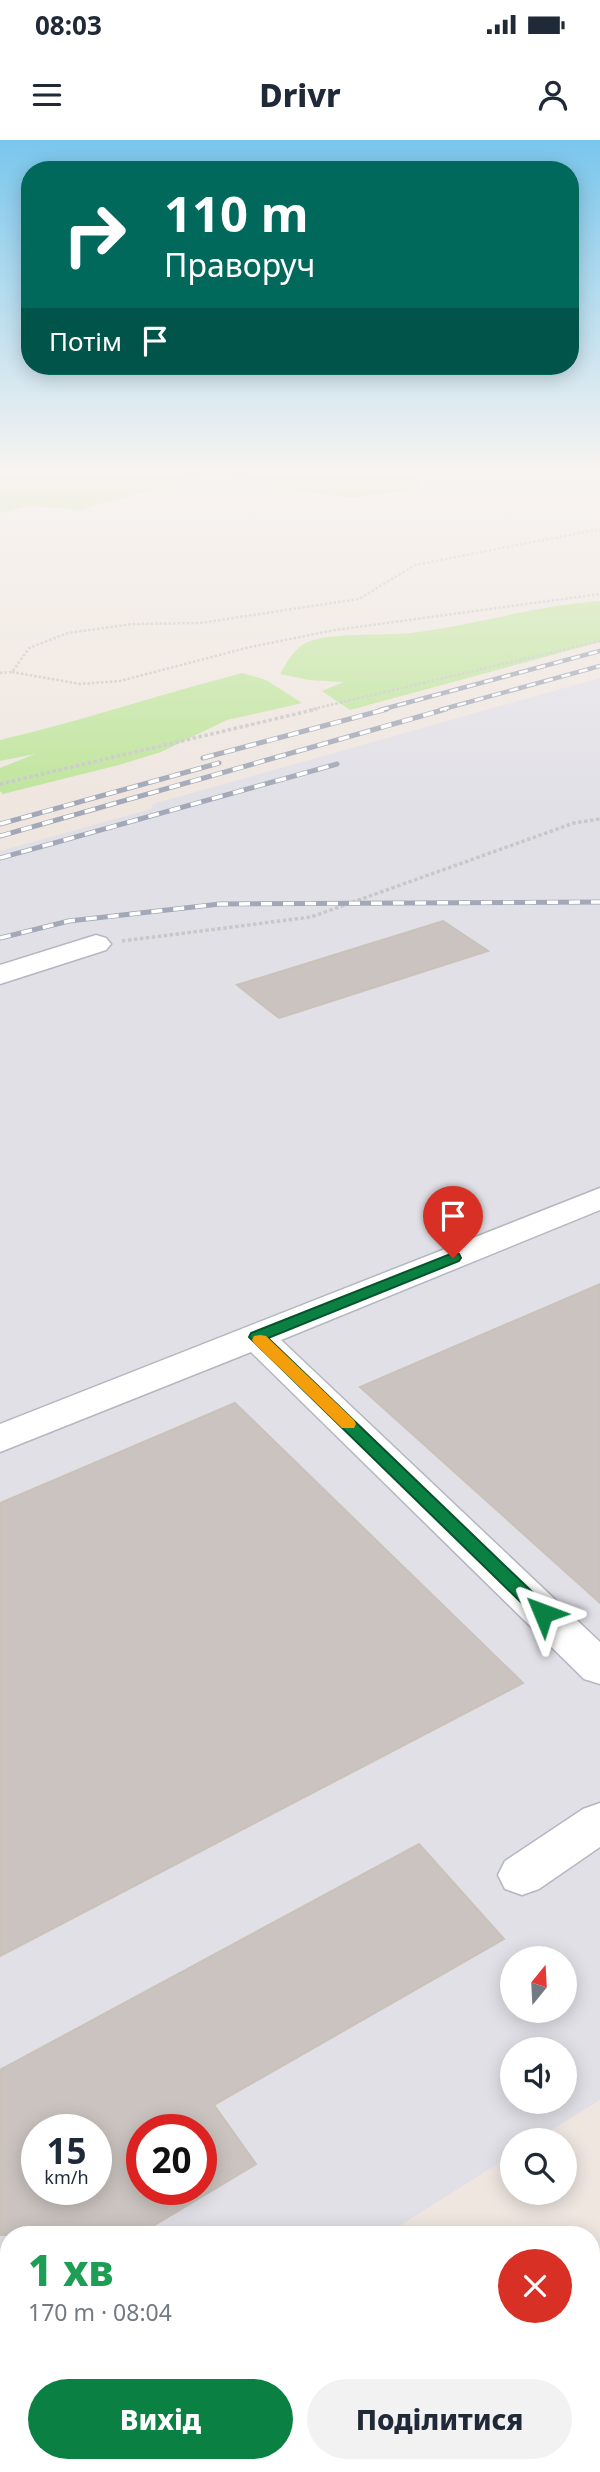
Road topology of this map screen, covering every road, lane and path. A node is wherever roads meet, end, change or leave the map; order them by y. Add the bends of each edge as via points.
1 (388, 582) edge
2 (600, 594) edge
3 (600, 641) edge
4 (12, 672) junction
5 (0, 673) edge
6 (0, 784) edge
7 (600, 819) edge
8 (96, 944) joint
9 (0, 975) edge
10 (600, 1198) edge
11 (257, 1337) junction
12 (0, 1439) edge
13 (600, 1668) edge
14 (600, 1822) edge
15 (522, 1875) dead end

1 - 4 path via 359,600 200,623 132,624 68,633 29,648
2 - 4 path via 335,630 120,681 80,684
3 - 6 path
4 - 5 path
7 - 8 path via 574,823 310,918
8 - 9 lane
10 - 11 lane
11 - 12 lane
11 - 13 lane
14 - 15 lane

